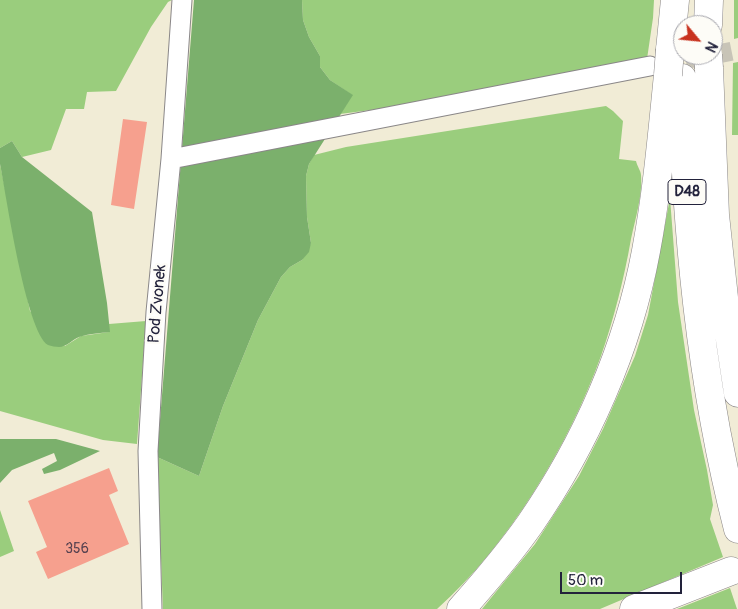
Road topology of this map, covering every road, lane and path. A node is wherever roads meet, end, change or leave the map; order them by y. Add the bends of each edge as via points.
1 (182, 0) edge
2 (676, 0) edge
3 (682, 0) edge
4 (709, 0) edge
5 (708, 15) edge
6 (670, 62) junction
7 (708, 65) edge
8 (171, 159) junction
9 (738, 393) edge
10 (738, 529) edge
11 (731, 570) dead end
12 (152, 609) edge
13 (461, 609) edge
14 (634, 609) edge

1 - 8 street, Pod Zvonek
2 - 6 highway
3 - 6 highway, D48
4 - 5 highway
6 - 8 street
6 - 10 highway, D48 via 698,311 712,405
6 - 13 highway via 656,194 646,253 632,311 612,367 562,474 524,532
7 - 9 highway, D48 via 715,215
8 - 12 street, Pod Zvonek via 156,312 148,451
11 - 14 highway

